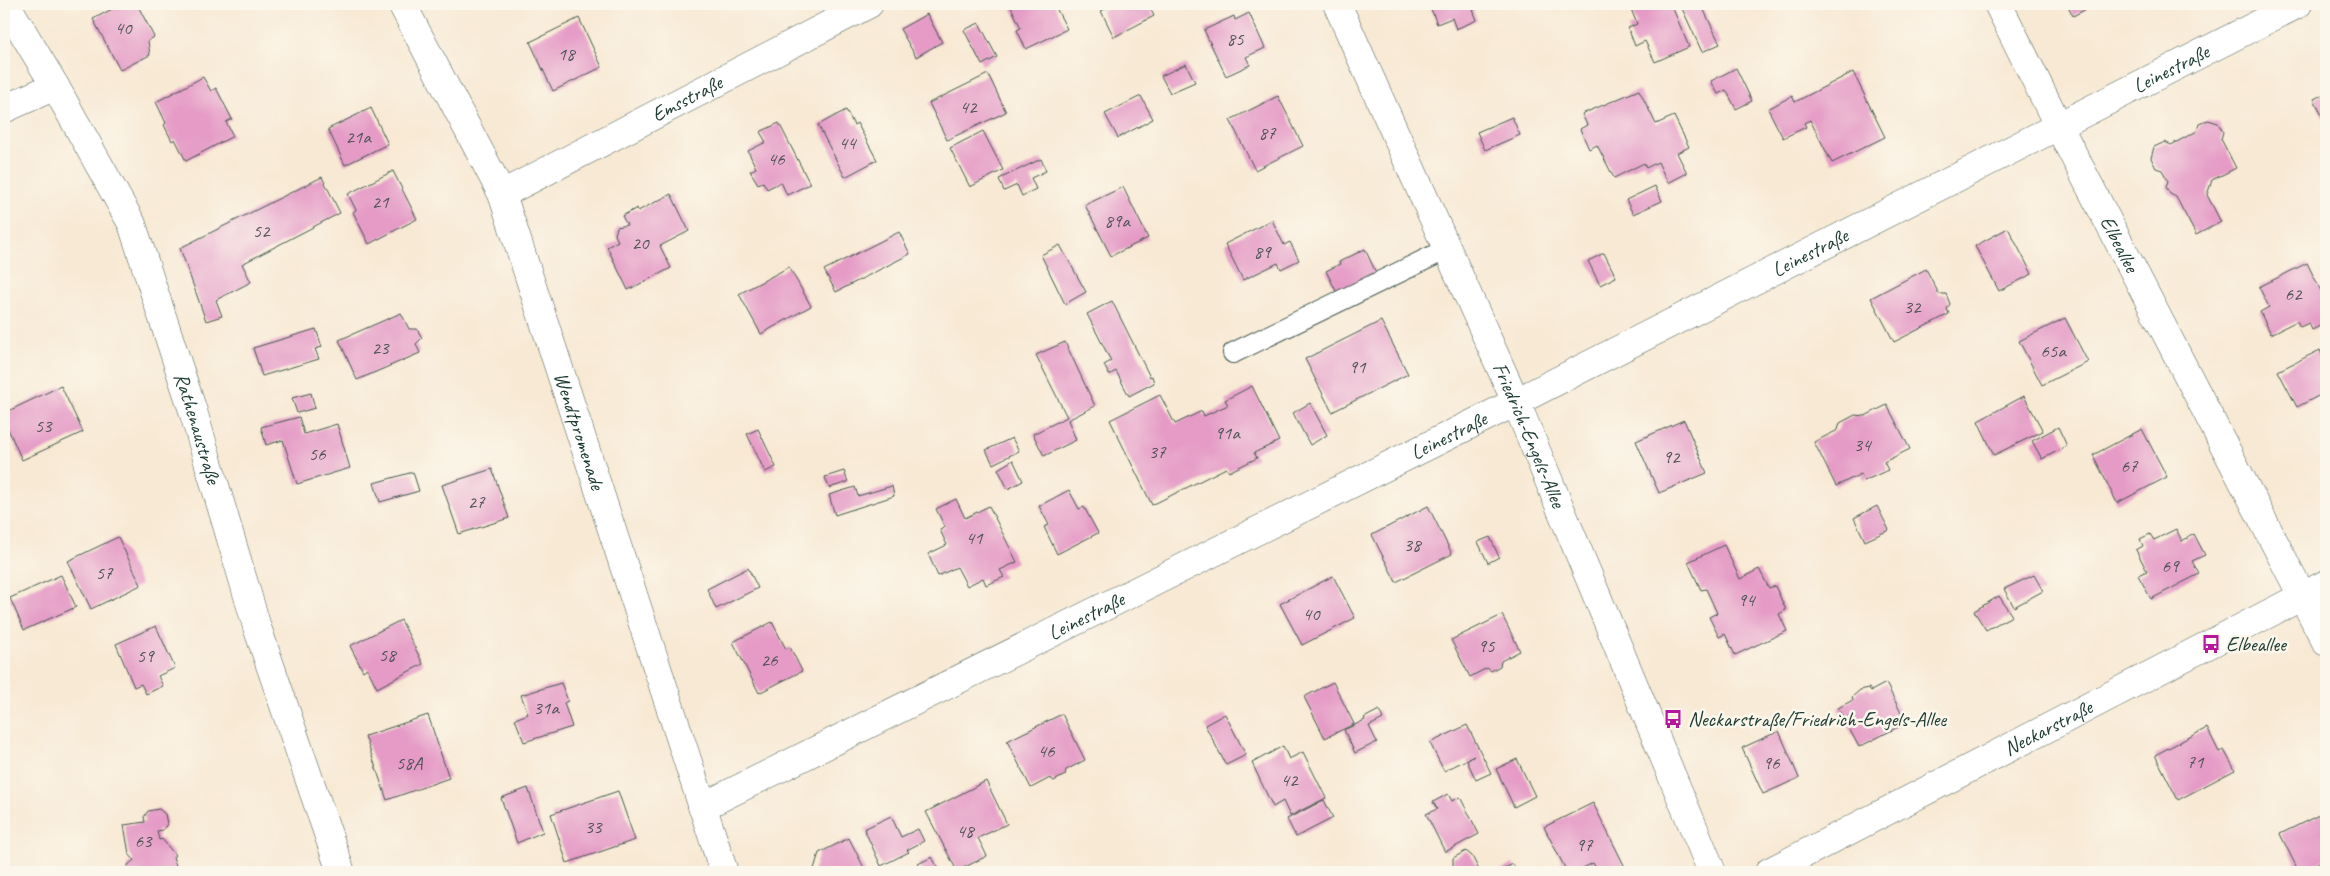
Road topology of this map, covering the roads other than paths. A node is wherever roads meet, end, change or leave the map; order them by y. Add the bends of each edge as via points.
1 (6, 4) edge
2 (402, 4) edge
3 (869, 4) edge
4 (1337, 4) edge
5 (1998, 4) edge
6 (2298, 4) edge
7 (55, 86) junction
8 (4, 109) edge
9 (2060, 127) junction
10 (502, 194) junction
11 (1447, 249) junction
12 (1233, 353) dead end
13 (1516, 402) junction
14 (2314, 591) edge
15 (2326, 642) edge
16 (702, 807) junction
17 (340, 872) edge
18 (724, 872) edge
19 (1712, 872) edge
20 (1769, 872) edge

1 - 7 street, Rathenaustraße
2 - 10 street, Wendtpromenade
3 - 10 street, Emsstraße
4 - 11 street, Friedrich-Engels-Allee
5 - 9 street, Elbeallee
6 - 9 street, Leinestraße
7 - 8 street
7 - 17 street, Rathenaustraße via 132,224 193,411 257,627
9 - 13 street, Leinestraße
9 - 14 street, Elbeallee
10 - 16 street, Wendtpromenade
11 - 12 lane
11 - 13 street, Friedrich-Engels-Allee
13 - 16 street, Leinestraße
13 - 19 street, Friedrich-Engels-Allee
14 - 15 street, Elbeallee
14 - 20 street, Neckarstraße
16 - 18 street, Wendtpromenade

